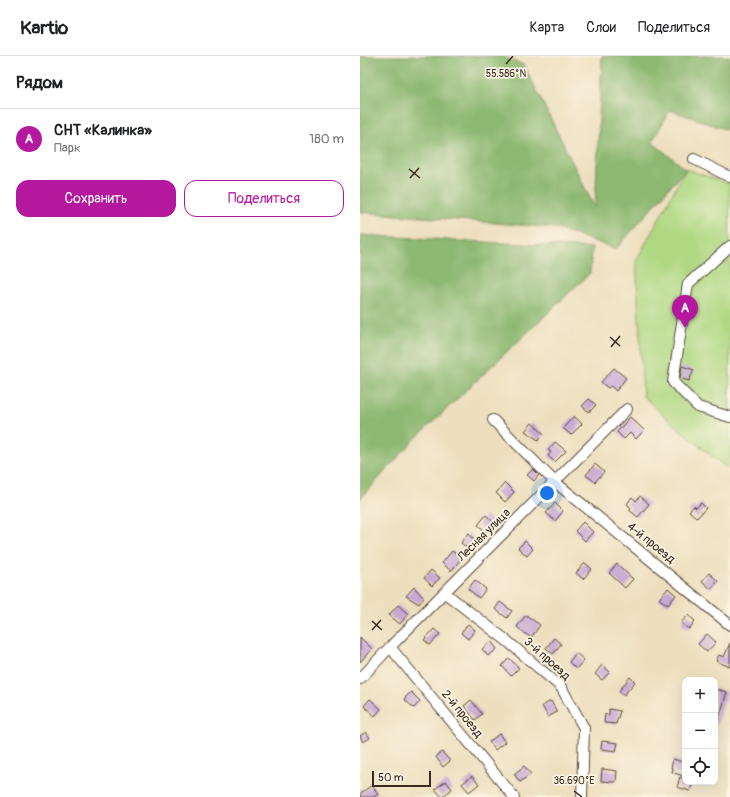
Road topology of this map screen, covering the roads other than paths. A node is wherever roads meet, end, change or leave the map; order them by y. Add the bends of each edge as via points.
1 (694, 159) dead end
2 (730, 177) edge
3 (730, 246) edge
4 (626, 409) dead end
5 (730, 417) edge
6 (493, 420) dead end
7 (555, 482) junction
8 (444, 593) junction
9 (730, 625) edge
10 (390, 647) junction
11 (360, 679) edge
12 (514, 797) edge
13 (582, 797) edge

1 - 2 street
3 - 5 street via 688,284 673,382 698,407
4 - 7 street, Лесная улица
6 - 7 street, 4-й проезд
7 - 8 street, Лесная улица
7 - 9 street, 4-й проезд
8 - 10 street, Лесная улица
8 - 13 street, 3-й проезд via 506,640 561,688 584,728
10 - 11 street, Лесная улица
10 - 12 street, 2-й проезд

